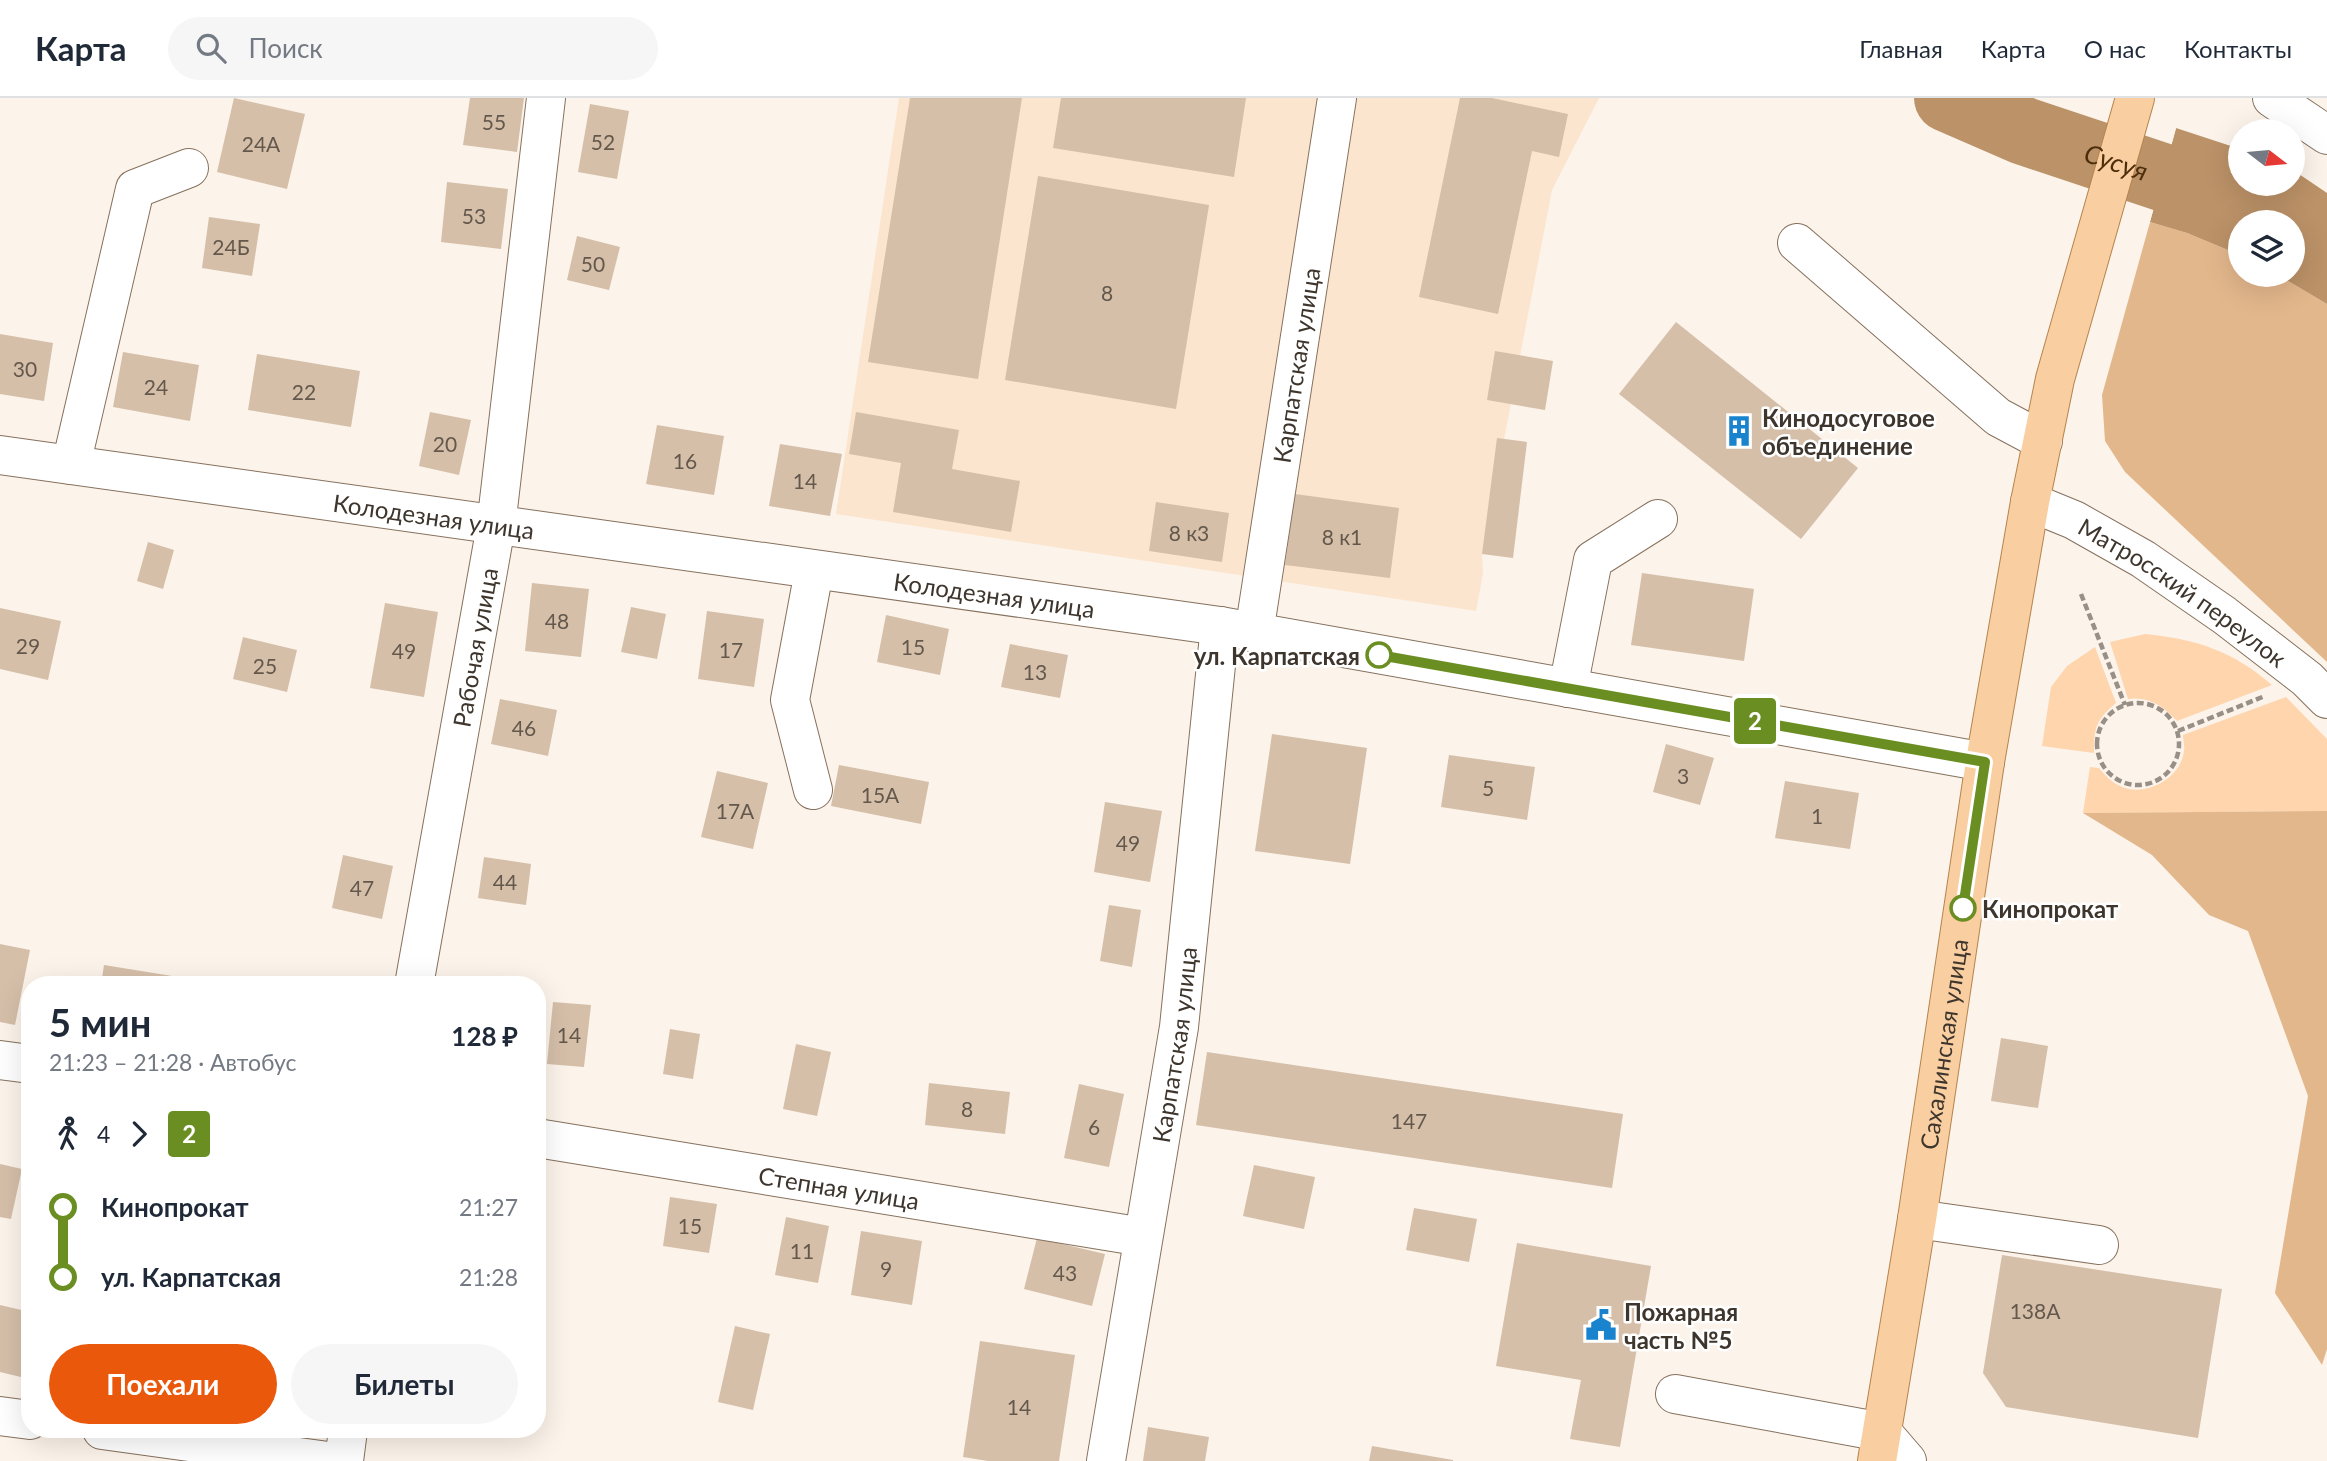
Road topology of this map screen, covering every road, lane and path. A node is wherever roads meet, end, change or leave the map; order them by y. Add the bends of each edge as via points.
1 (546, 98) edge
2 (1337, 98) edge
3 (2135, 98) edge
4 (2272, 98) edge
5 (2327, 135) edge
6 (188, 168) dead end
7 (1797, 243) dead end
8 (2043, 441) junction
9 (0, 455) edge
10 (71, 465) junction
11 (2030, 502) junction
12 (1658, 519) dead end
13 (496, 526) junction
14 (814, 571) junction
15 (2081, 594) dead end
16 (1237, 629) junction
17 (1568, 688) junction
18 (2317, 689) edge
19 (2124, 705) junction
20 (2178, 731) junction
21 (1985, 762) junction
22 (813, 790) dead end
23 (416, 976) edge
24 (0, 1060) edge
25 (21, 1063) edge
26 (546, 1139) edge
27 (1917, 1219) junction
28 (1143, 1237) junction
29 (2099, 1245) dead end
30 (1675, 1394) dead end
31 (0, 1416) edge
32 (21, 1419) edge
33 (160, 1438) edge
34 (347, 1438) edge
35 (1879, 1446) edge
36 (328, 1461) edge
37 (344, 1461) edge
38 (1106, 1461) edge
39 (1907, 1461) edge

1 - 13 street, Рабочая улица
2 - 16 street, Карпатская улица
3 - 8 main road, Сахалинская улица via 2054,379
4 - 5 street
6 - 10 street via 135,189
7 - 8 street via 1998,417
8 - 11 main road, Сахалинская улица
9 - 10 street, Колодезная улица
10 - 13 street, Колодезная улица
11 - 18 street, Матросский переулок via 2074,520 2143,559 2224,615
11 - 21 main road, Сахалинская улица
12 - 17 street via 1593,560
13 - 14 street, Колодезная улица
13 - 23 street, Рабочая улица
14 - 16 street, Колодезная улица
14 - 22 street via 790,700
15 - 19 path
16 - 17 street, Колодезная улица
16 - 28 street, Карпатская улица
17 - 21 street, Колодезная улица
18 - 20 path
19 - 20 path via 2138,702 2162,710
19 - 20 path via 2108,717 2098,735 2097,749 2101,763 2120,782 2134,786 2161,780 2178,758
21 - 27 main road, Сахалинская улица
24 - 25 street
26 - 28 street, Степная улица
27 - 29 street
27 - 35 main road, Сахалинская улица
28 - 38 street, Карпатская улица
30 - 35 street
31 - 32 street
33 - 36 street
34 - 37 street
35 - 39 street

